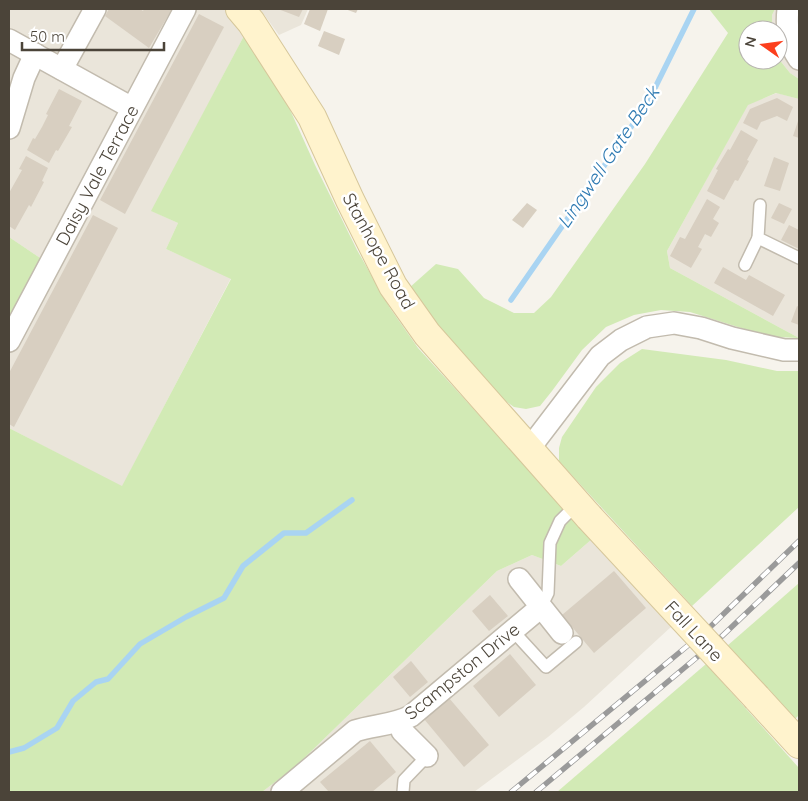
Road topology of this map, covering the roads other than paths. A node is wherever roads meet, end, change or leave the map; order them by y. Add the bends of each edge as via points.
1 (96, 9) edge
2 (184, 9) edge
3 (240, 9) edge
4 (788, 9) edge
5 (9, 40) edge
6 (35, 54) junction
7 (799, 59) edge
8 (62, 69) junction
9 (132, 108) junction
10 (9, 128) edge
11 (760, 205) dead end
12 (758, 238) junction
13 (799, 258) edge
14 (745, 265) dead end
15 (9, 341) edge
16 (799, 350) edge
17 (529, 449) junction
18 (583, 511) junction
19 (519, 579) dead end
20 (541, 607) junction
21 (514, 630) junction
22 (569, 638) joint
23 (400, 722) junction
24 (799, 744) edge
25 (427, 756) joint
26 (282, 792) edge
27 (403, 792) edge

1 - 8 street
2 - 9 street, Daisy Vale Terrace
3 - 17 street, Stanhope Road via 312,117 393,286 427,334
4 - 7 street via 788,33
5 - 6 street
6 - 8 street
6 - 10 street
8 - 9 street
9 - 15 street, Daisy Vale Terrace
11 - 12 lane
12 - 13 lane
12 - 14 lane
16 - 17 street via 784,350 674,323 646,327 600,356
17 - 18 street, Stanhope Road
18 - 20 lane via 560,521 550,543 548,594
18 - 24 street, Fall Lane, bridge
19 - 20 street
20 - 21 street, Scampston Drive
20 - 22 street
21 - 22 lane via 546,667
21 - 23 street, Scampston Drive via 412,716
23 - 25 street via 402,731
23 - 26 street, Scampston Drive via 355,731
25 - 27 lane via 404,780

